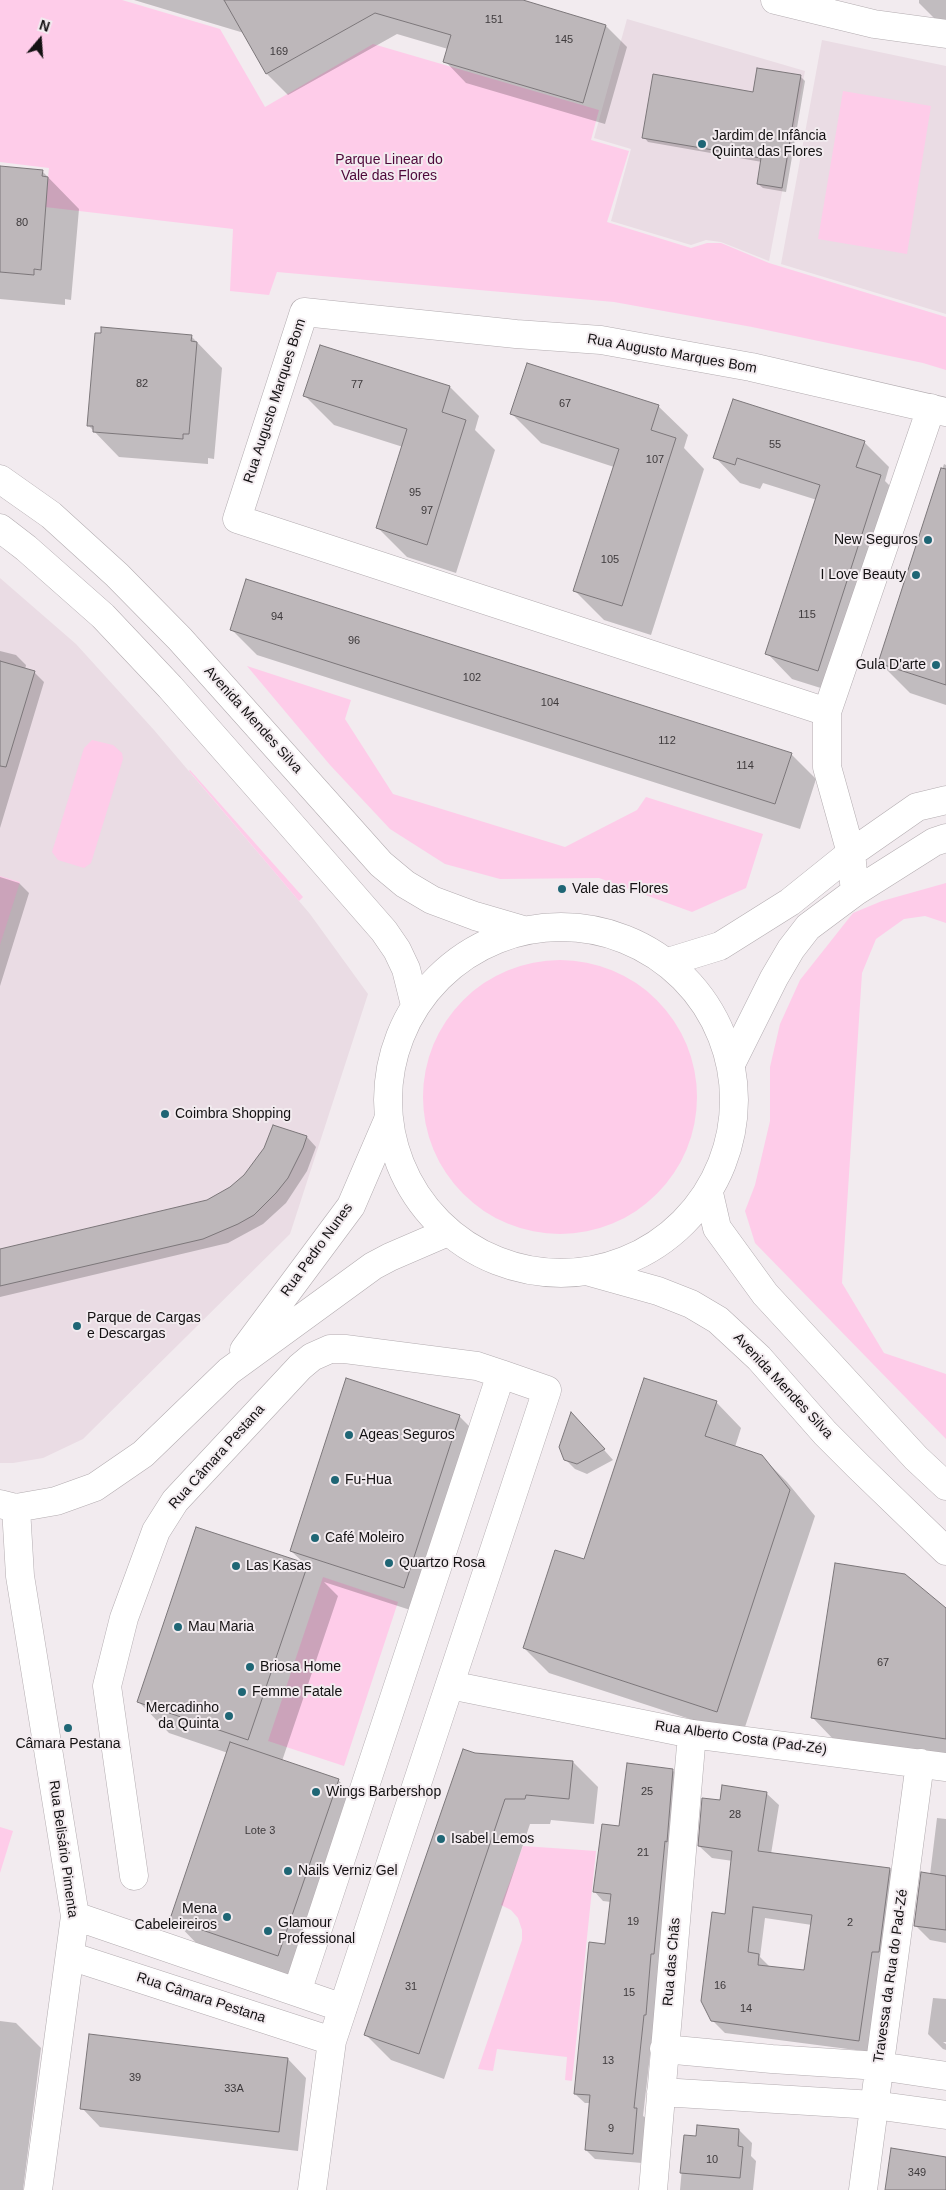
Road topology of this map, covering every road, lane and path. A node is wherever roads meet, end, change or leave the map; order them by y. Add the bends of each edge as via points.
1 (775, 0) edge
2 (946, 34) edge
3 (939, 410) edge
4 (0, 479) edge
5 (0, 528) edge
6 (827, 712) junction
7 (946, 800) edge
8 (946, 838) edge
9 (851, 853) junction
10 (855, 892) junction
11 (523, 930) junction
12 (668, 962) junction
13 (415, 1004) junction
14 (732, 1062) junction
15 (388, 1120) junction
16 (709, 1193) junction
17 (448, 1232) junction
18 (588, 1271) junction
19 (229, 1370) junction
20 (501, 1374) junction
21 (946, 1486) edge
22 (8, 1506) edge
23 (946, 1551) edge
24 (450, 1685) junction
25 (692, 1734) junction
26 (933, 1765) edge
27 (134, 1876) dead end
28 (75, 1916) junction
29 (70, 1956) junction
30 (296, 1992) junction
31 (343, 2008) junction
32 (332, 2041) junction
33 (664, 2049) junction
34 (879, 2066) junction
35 (946, 2076) edge
36 (661, 2092) junction
37 (874, 2105) junction
38 (946, 2115) edge
39 (38, 2190) edge
40 (312, 2190) edge
41 (654, 2190) edge
42 (862, 2190) edge

1 - 2 street via 874,24
3 - 6 street
3 - 6 street, Rua Augusto Marques Bom via 752,367 601,340 304,312 236,519
4 - 11 street, Avenida Mendes Silva via 51,515 117,575 180,639 381,864 432,900
5 - 13 street via 109,622 384,931 406,969
6 - 9 street via 827,767
7 - 9 street via 917,807
8 - 10 street via 934,842
9 - 10 street
9 - 12 street via 790,902 720,946
10 - 14 street via 808,927 791,949
11 - 12 street via 561,924 600,929 636,943
11 - 13 street via 481,945 444,970
12 - 14 street via 708,1007
13 - 15 street via 395,1049 388,1080
14 - 16 street via 736,1096 733,1130 724,1162
15 - 17 street via 395,1151 408,1182 426,1209
15 - 19 street, Rua Pedro Nunes via 351,1206
16 - 18 street via 686,1222 657,1245 624,1262
16 - 21 street via 717,1228 765,1294 916,1458
17 - 18 street via 478,1252 512,1266 550,1273
17 - 19 street, Rua Pedro Nunes via 374,1266
18 - 23 street, Avenida Mendes Silva via 691,1304 725,1325 760,1358 851,1460
19 - 22 street, Rua Pedro Nunes via 143,1454 95,1487 56,1501
20 - 24 street, Rua Câmara Pestana via 547,1390
20 - 27 street, Rua Câmara Pestana via 477,1366 330,1349 300,1367 175,1501 156,1531 124,1618 107,1686
20 - 30 street
22 - 28 street, Rua Belisário Pimenta
24 - 25 street, Rua Alberto Costa (Pad-Zé)
24 - 31 street, Rua Câmara Pestana
25 - 26 street, Rua Alberto Costa (Pad-Zé)
25 - 33 street, Rua das Chãs
26 - 34 street, Travessa da Rua do Pad-Zé
28 - 29 street, Rua Belisário Pimenta
28 - 30 street
29 - 32 street, Rua Câmara Pestana
29 - 39 street, Rua Belisário Pimenta
30 - 31 street
31 - 32 street, Rua Câmara Pestana
32 - 40 street, Rua Câmara Pestana
33 - 34 street
33 - 36 street, Rua das Chãs
34 - 35 street
34 - 37 street, Travessa da Rua do Pad-Zé
36 - 37 street
36 - 41 street, Rua das Chãs
37 - 38 street
37 - 42 street, Travessa da Rua do Pad-Zé

